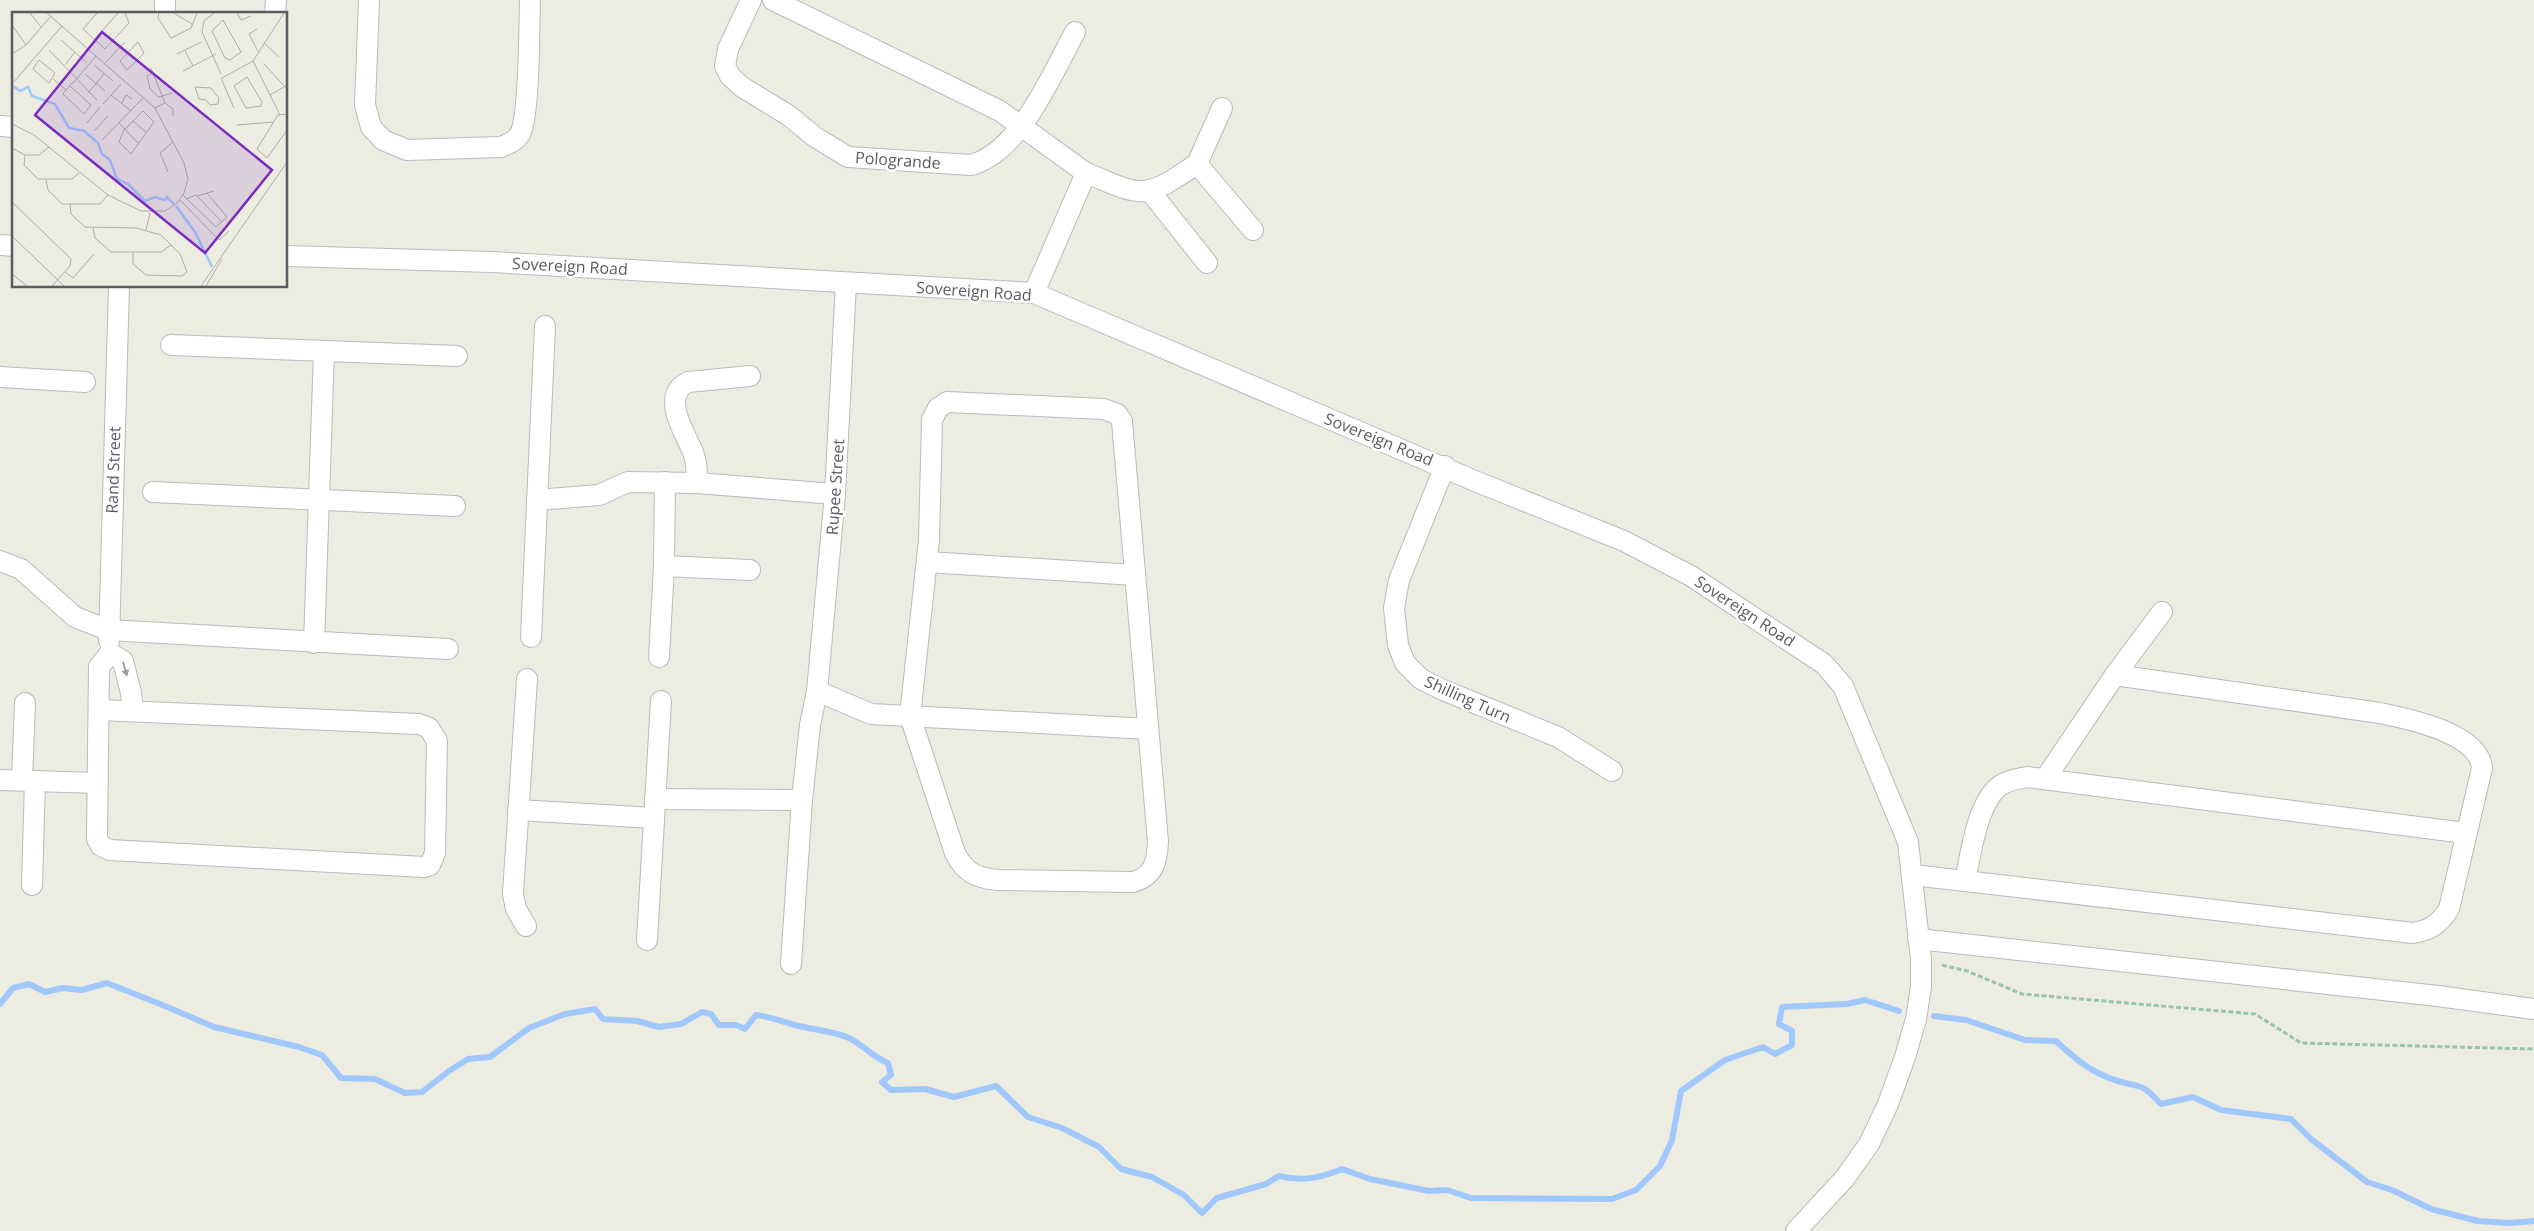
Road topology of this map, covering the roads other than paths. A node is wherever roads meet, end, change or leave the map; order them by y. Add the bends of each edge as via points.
1 (368, 0) edge
2 (530, 0) edge
3 (751, 0) edge
4 (773, 0) edge
5 (1075, 32) dead end
6 (1222, 108) dead end
7 (1022, 126) junction
8 (1197, 164) junction
9 (1086, 172) junction
10 (1149, 190) junction
11 (1253, 230) dead end
12 (288, 256) edge
13 (1207, 263) dead end
14 (846, 283) junction
15 (120, 288) edge
16 (1034, 293) junction
17 (545, 326) dead end
18 (171, 345) dead end
19 (324, 351) junction
20 (457, 356) dead end
21 (750, 376) dead end
22 (0, 377) edge
23 (85, 382) dead end
24 (1445, 466) junction
25 (665, 482) junction
26 (697, 483) junction
27 (153, 492) dead end
28 (835, 494) junction
29 (318, 500) junction
30 (537, 500) junction
31 (455, 506) dead end
32 (0, 561) edge
33 (926, 562) junction
34 (664, 566) junction
35 (750, 570) dead end
36 (1135, 576) junction
37 (2162, 612) dead end
38 (108, 630) junction
39 (531, 637) dead end
40 (314, 643) junction
41 (448, 649) dead end
42 (110, 653) junction
43 (659, 657) dead end
44 (2115, 675) junction
45 (527, 679) dead end
46 (817, 691) junction
47 (661, 701) dead end
48 (25, 703) dead end
49 (100, 710) junction
50 (133, 710) junction
51 (910, 716) junction
52 (1148, 729) junction
53 (1612, 771) dead end
54 (2045, 779) junction
55 (0, 780) edge
56 (28, 781) junction
57 (98, 783) junction
58 (802, 800) junction
59 (655, 808) junction
60 (518, 810) junction
61 (2465, 833) junction
62 (1913, 875) junction
63 (1965, 881) junction
64 (32, 885) dead end
65 (526, 926) dead end
66 (1918, 939) junction
67 (647, 940) dead end
68 (791, 964) dead end
69 (2534, 1009) edge
70 (1796, 1231) edge

1 - 2 street via 365,105 372,127 383,140 407,150 501,148 520,134 525,115
3 - 7 street, Pologrande via 728,49 725,66 730,76 848,157 971,165 993,155
4 - 7 street via 1000,111
5 - 7 street, Pologrande
6 - 8 street
7 - 9 street
8 - 10 street
8 - 11 street
9 - 10 street via 1130,189
9 - 16 street
10 - 13 street
12 - 14 street, Sovereign Road via 492,262
14 - 16 street, Sovereign Road
14 - 28 street, Rupee Street
15 - 38 street, Rand Street
16 - 24 street, Sovereign Road
17 - 30 street
18 - 19 street
19 - 20 street
19 - 29 street
21 - 26 street via 688,382 677,392 678,425 697,464
22 - 23 street
24 - 53 street, Shilling Turn via 1399,580 1394,608 1398,645 1405,663 1421,679 1558,738
24 - 62 street, Sovereign Road via 1660,558 1824,664 1842,686 1886,787 1908,842
25 - 26 street
25 - 30 street via 628,482 599,495
25 - 34 street
26 - 28 street
27 - 29 street
28 - 46 street, Rupee Street
29 - 31 street
29 - 40 street
30 - 39 street
32 - 38 street via 21,569 76,617
33 - 36 street
33 - 36 street via 932,420 938,408 948,402 1104,409 1117,414 1122,420
33 - 51 street
34 - 35 street
34 - 43 street
36 - 52 street
37 - 44 street
38 - 40 street
38 - 42 street, Rand Street
40 - 41 street
42 - 49 street via 99,666
42 -> 50 street via 123,660
44 - 54 street
44 - 61 street via 2380,712 2422,723 2467,743 2482,768
45 - 60 street
46 - 51 street via 871,714
46 - 58 street, Rupee Street
47 - 59 street
48 - 56 street
49 - 50 street
49 - 57 street
50 - 57 street via 419,724 429,728 437,741 435,853 430,865 110,850 101,846 97,839
51 - 52 street
51 - 52 street via 955,853 961,864 979,878 998,880 1133,882 1151,873 1158,842
54 - 61 street
54 - 63 street via 2013,779 1994,791 1979,821
55 - 56 street
56 - 57 street
56 - 64 street
58 - 59 street
58 - 68 street, Rupee Street
59 - 60 street
59 - 67 street
60 - 65 street via 513,894 516,909
61 - 63 street via 2450,909 2436,926 2413,933
62 - 63 street
62 - 66 street, Sovereign Road
66 - 69 street
66 - 70 street, Sovereign Road via 1921,987 1916,1019 1888,1104 1869,1144 1845,1178

